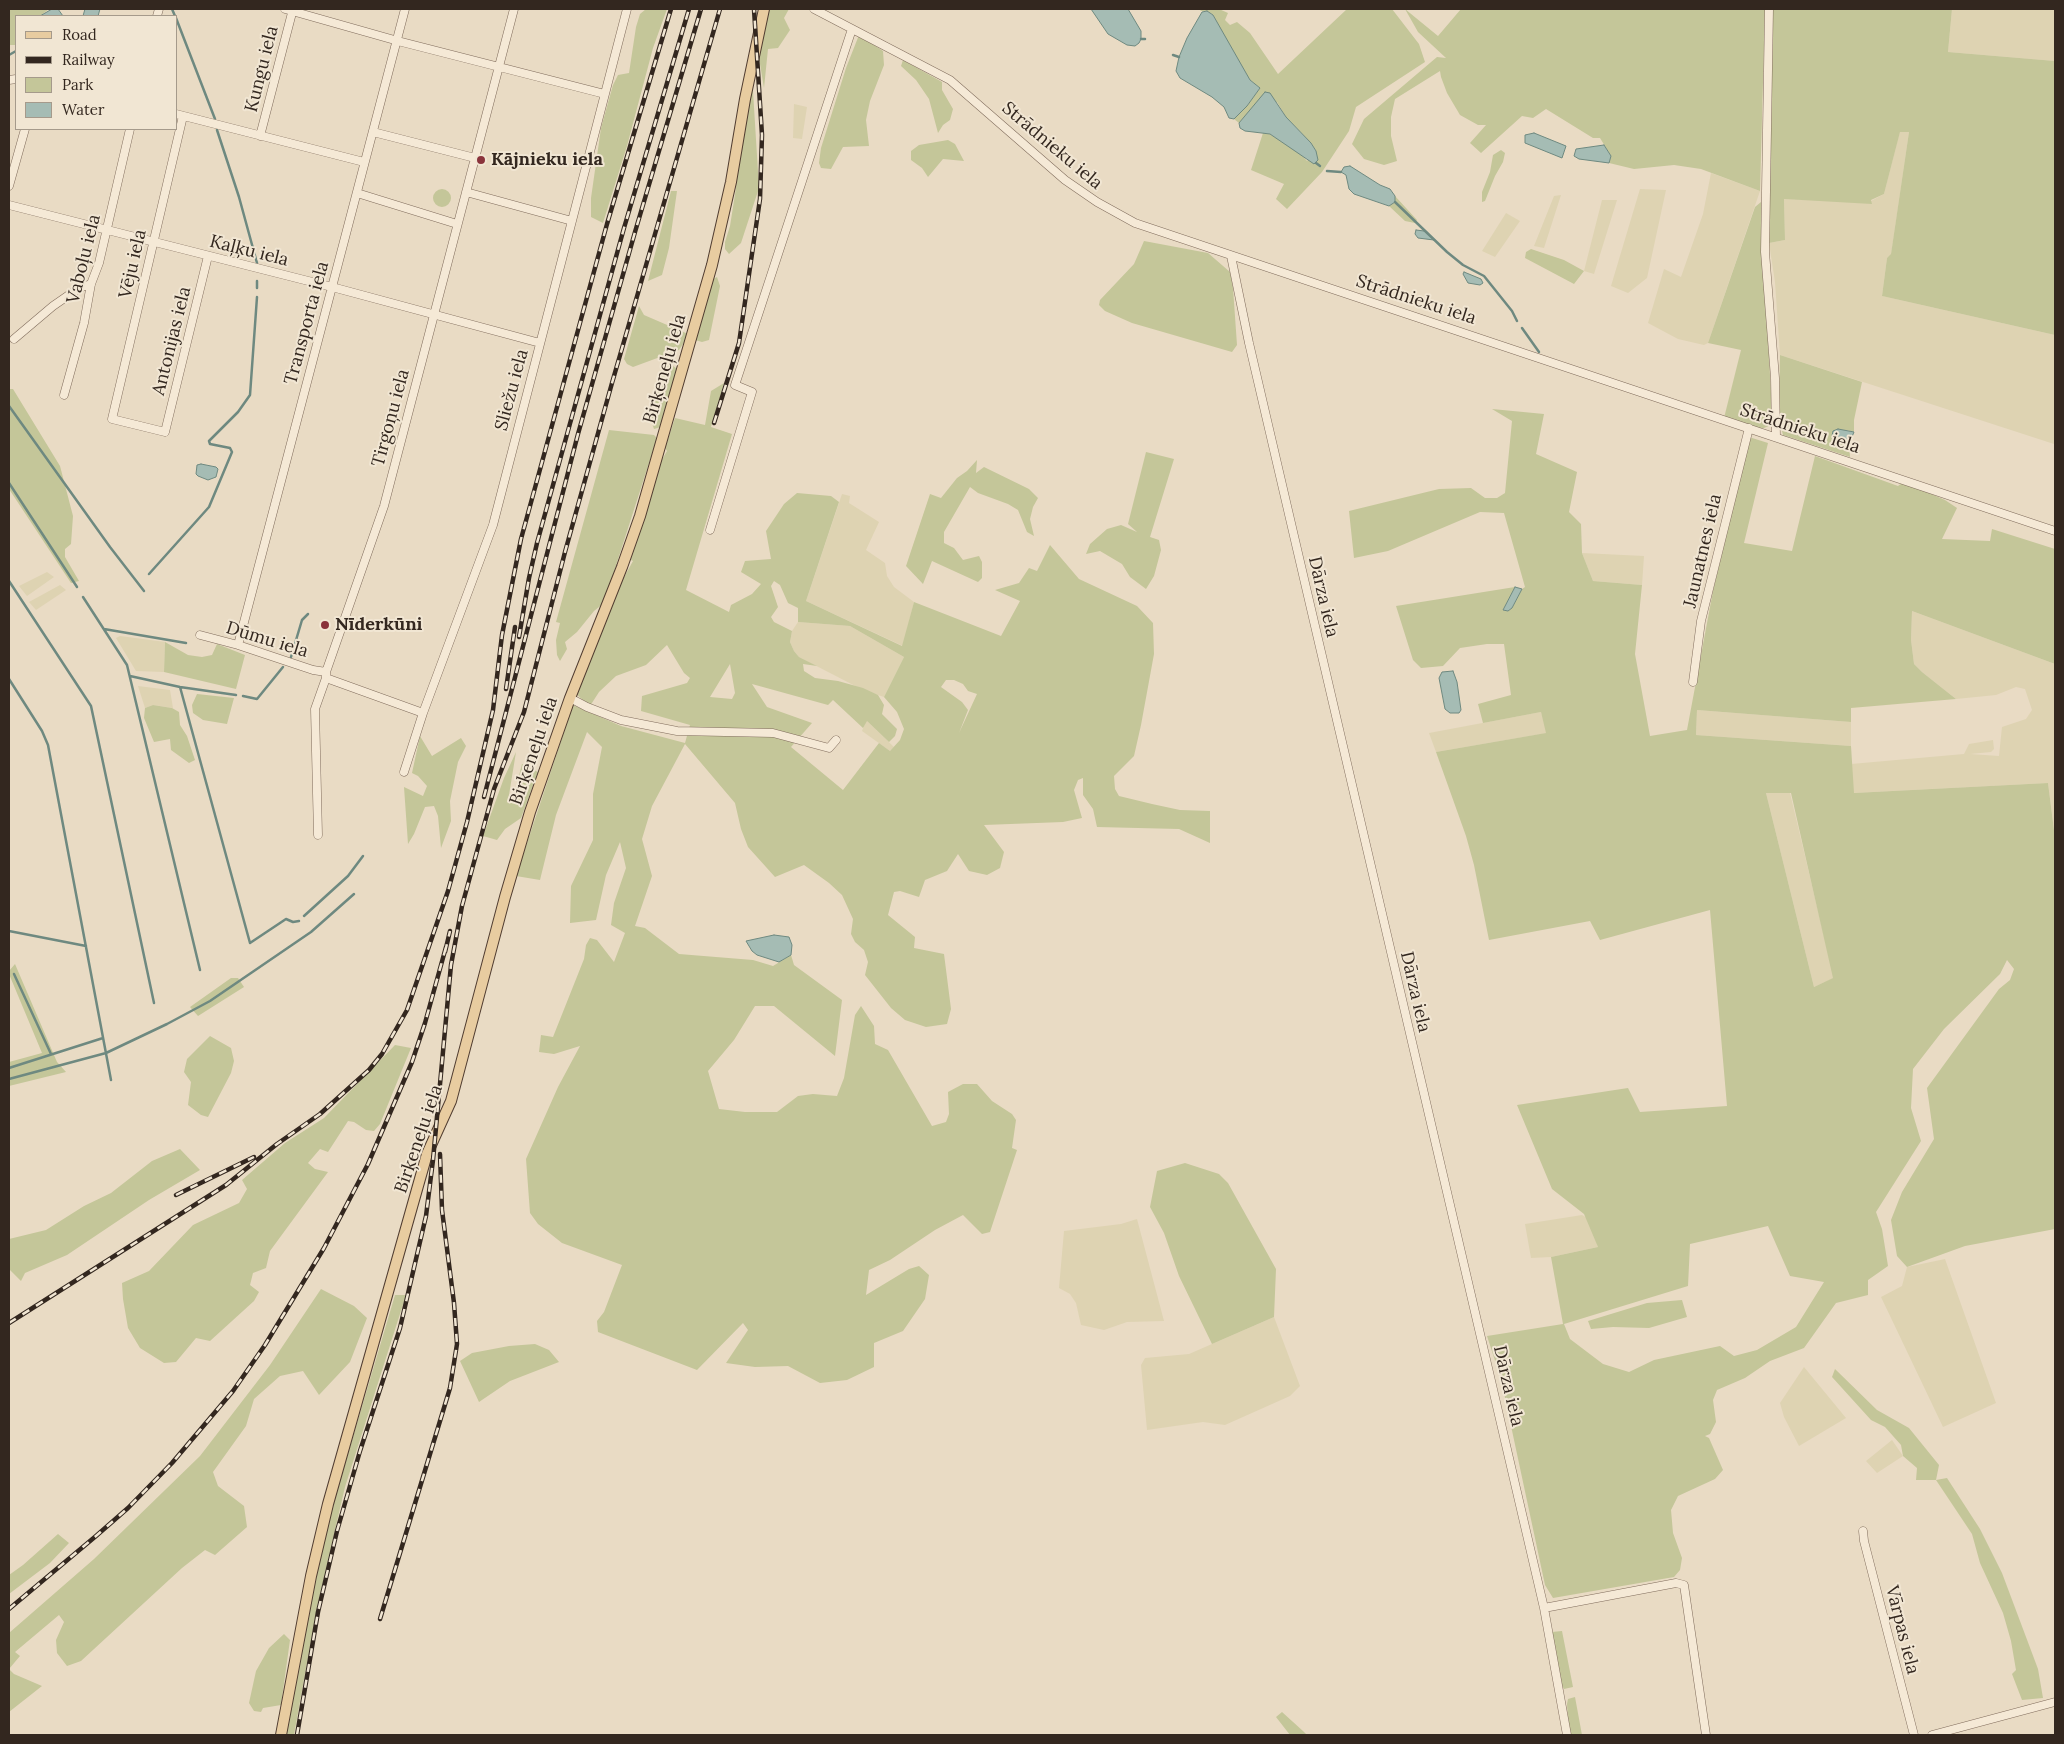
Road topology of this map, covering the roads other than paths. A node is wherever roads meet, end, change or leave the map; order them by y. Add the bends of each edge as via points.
1 (290, 9) edge
2 (405, 9) edge
3 (514, 9) edge
4 (627, 9) edge
5 (764, 9) edge
6 (814, 9) edge
7 (1768, 9) edge
8 (852, 29) junction
9 (398, 40) junction
10 (498, 66) junction
11 (605, 94) junction
12 (180, 115) edge
13 (25, 130) edge
14 (130, 130) edge
15 (177, 130) edge
16 (373, 132) junction
17 (260, 136) junction
18 (475, 158) junction
19 (364, 162) junction
20 (9, 186) edge
21 (466, 192) junction
22 (357, 193) junction
23 (9, 205) edge
24 (572, 221) junction
25 (458, 224) junction
26 (107, 230) junction
27 (153, 242) junction
28 (208, 256) junction
29 (1231, 256) junction
30 (91, 284) junction
31 (332, 287) junction
32 (434, 315) junction
33 (14, 339) dead end
34 (540, 344) junction
35 (64, 395) dead end
36 (1748, 428) junction
37 (164, 432) joint
38 (1776, 437) junction
39 (710, 530) dead end
40 (2055, 531) edge
41 (200, 635) dead end
42 (238, 645) junction
43 (326, 675) junction
44 (1693, 682) dead end
45 (570, 698) junction
46 (423, 713) junction
47 (836, 740) dead end
48 (404, 772) dead end
49 (318, 835) dead end
50 (1863, 1532) dead end
51 (1544, 1608) junction
52 (2055, 1702) edge
53 (281, 1735) edge
54 (1567, 1735) edge
55 (1706, 1735) edge
56 (1914, 1735) edge
57 (1932, 1735) edge

1 - 9 street
1 - 17 street, Kungu iela
2 - 9 street, Transporta iela
3 - 10 street, Tirgoņu iela
4 - 11 street, Sliežu iela
5 - 45 main road, Birķeneļu iela via 712,265 640,516
6 - 8 street, Strādnieku iela
7 - 38 street via 1765,252 1775,378
8 - 29 street, Strādnieku iela via 950,80 1065,180 1097,202 1135,223
8 - 39 street via 736,385 752,392
9 - 10 street
9 - 16 street, Transporta iela
10 - 11 street
10 - 18 street, Tirgoņu iela
11 - 24 street, Sliežu iela
12 - 17 street
13 - 20 street
14 - 26 street, Vaboļu iela
15 - 27 street, Vēju iela
16 - 18 street
16 - 19 street, Transporta iela
17 - 19 street
18 - 21 street, Tirgoņu iela
19 - 22 street, Transporta iela
21 - 24 street
21 - 25 street, Tirgoņu iela
22 - 25 street
22 - 31 street, Transporta iela
23 - 26 street, Kaļķu iela
24 - 34 street, Sliežu iela
25 - 32 street, Tirgoņu iela
26 - 27 street, Kaļķu iela
26 - 30 street, Vaboļu iela
27 - 28 street, Kaļķu iela
27 - 37 street, Vēju iela via 112,420
28 - 31 street, Kaļķu iela
28 - 37 street, Antonijas iela
29 - 36 street, Strādnieku iela
29 - 51 street, Dārza iela
30 - 33 street via 79,288 53,306
30 - 35 street, Vaboļu iela via 84,324
31 - 32 street, Kaļķu iela
31 - 42 street, Transporta iela
32 - 34 street, Kaļķu iela
32 - 43 street, Tirgoņu iela via 384,506
34 - 46 street, Sliežu iela via 493,525
36 - 38 street, Strādnieku iela
36 - 44 street, Jaunatnes iela via 1701,621
38 - 40 street, Strādnieku iela
41 - 42 street, Dūmu iela
42 - 43 street, Dūmu iela
43 - 46 street, Dūmu iela
43 - 49 street, Tirgoņu iela via 315,709
45 - 47 street via 621,720 677,731 774,733 829,748
45 - 53 main road, Birķeneļu iela via 527,821 450,1101 427,1154 328,1504
46 - 48 street, Sliežu iela
50 - 56 street, Vārpas iela
51 - 54 street, Dārza iela
51 - 55 street via 1676,1582 1684,1584
52 - 57 street

